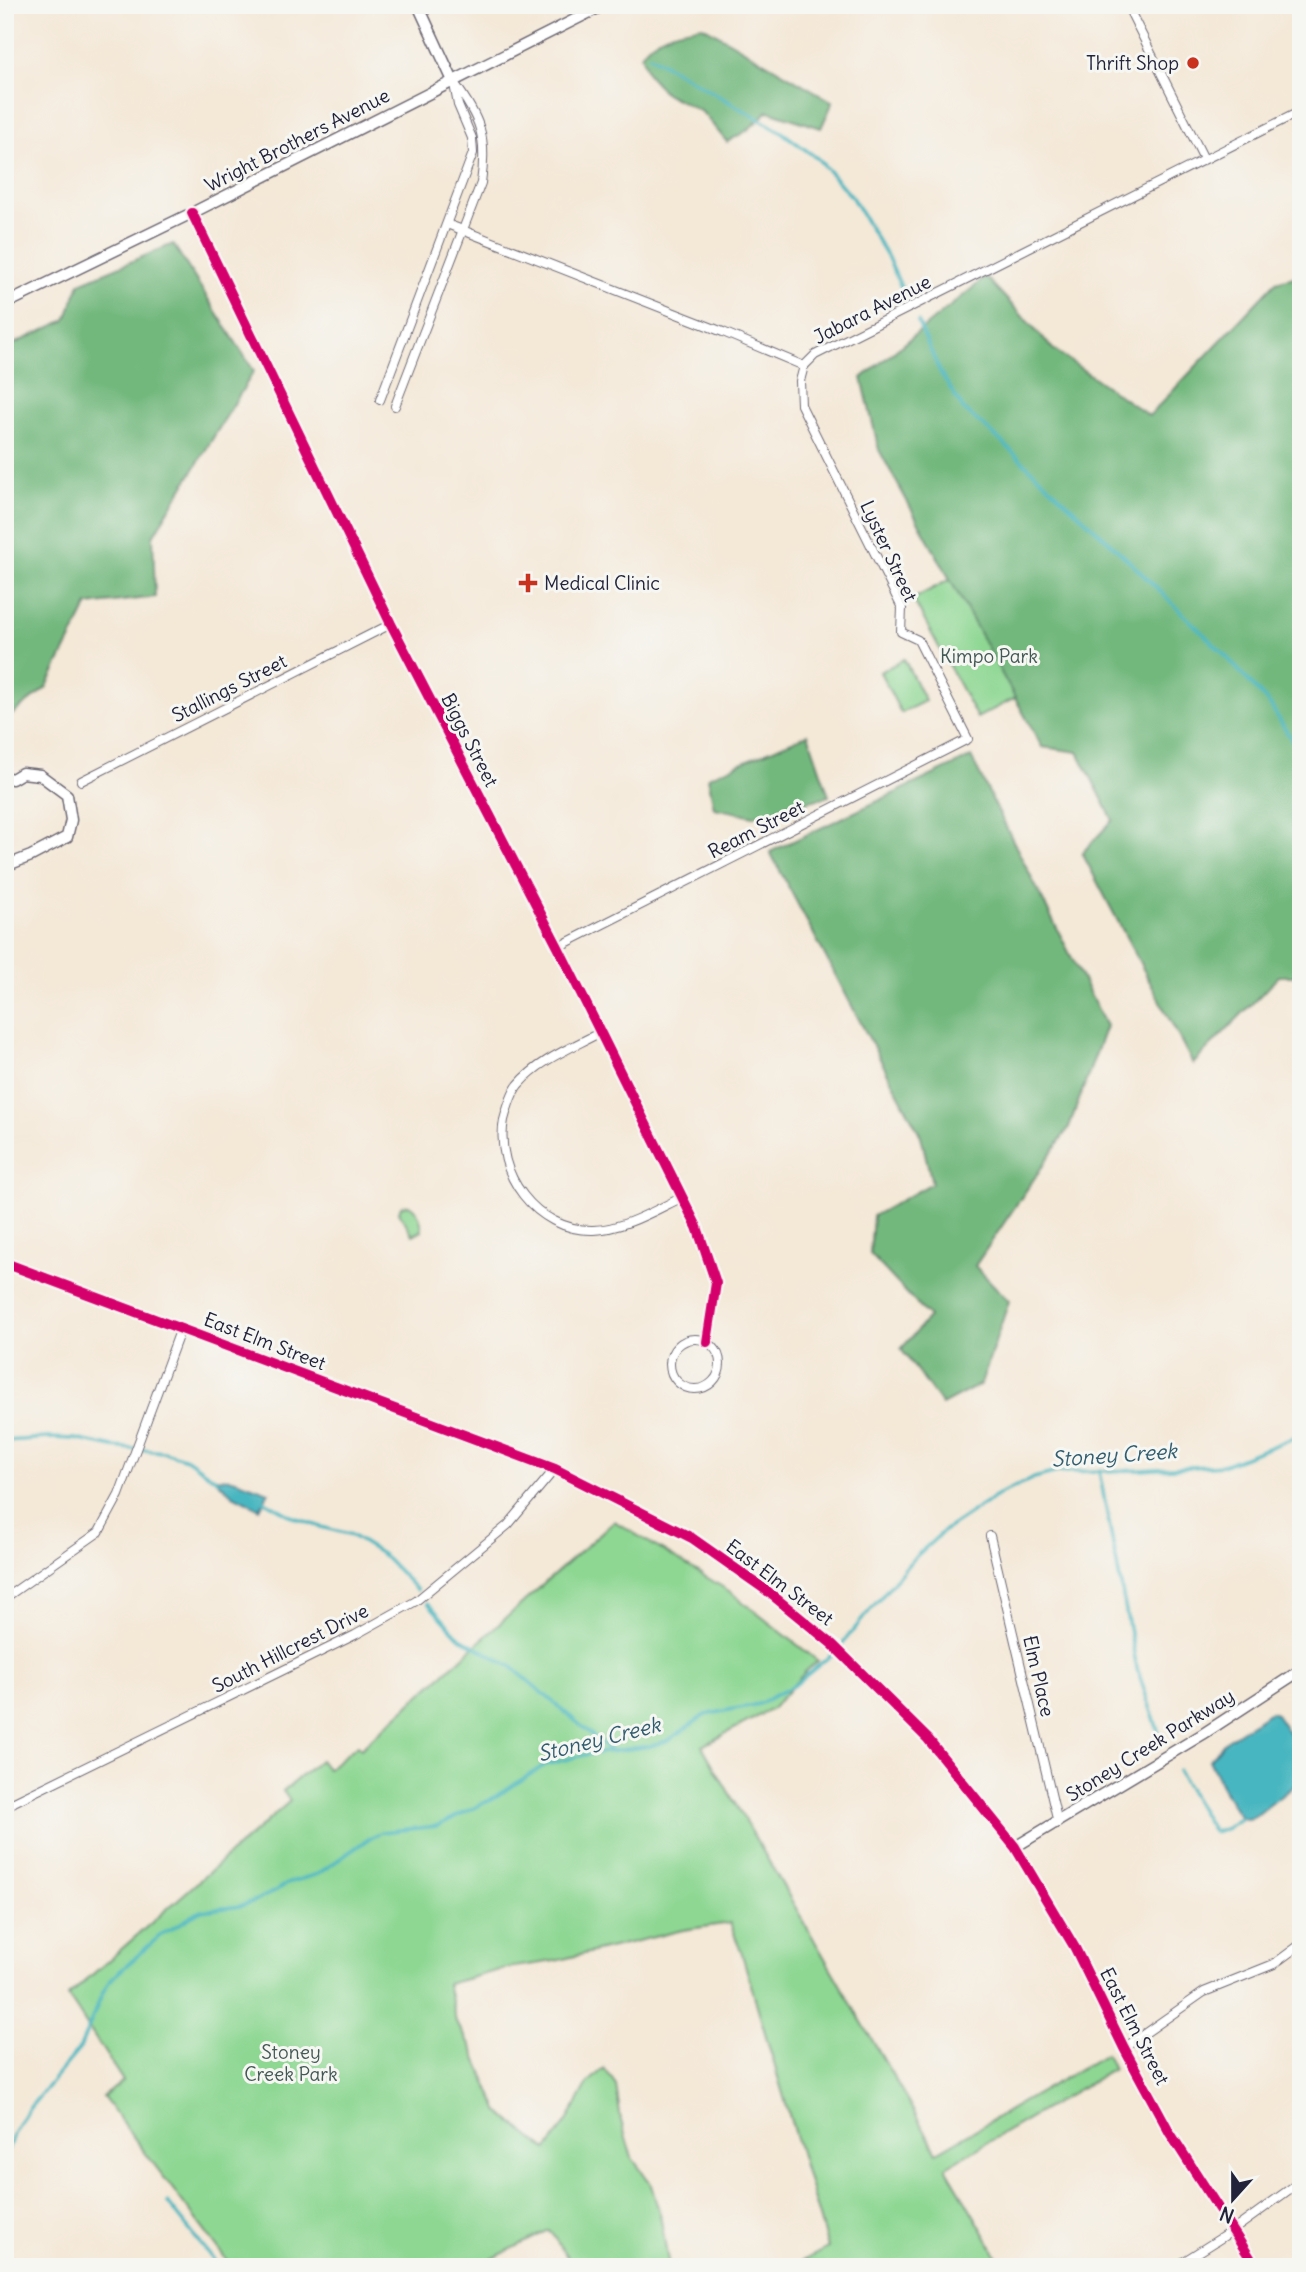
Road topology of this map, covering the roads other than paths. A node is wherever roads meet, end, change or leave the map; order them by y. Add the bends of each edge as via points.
1 (418, 5) edge
2 (604, 5) edge
3 (1127, 5) edge
4 (453, 81) junction
5 (1301, 111) edge
6 (1204, 159) junction
7 (192, 213) junction
8 (447, 224) junction
9 (463, 230) junction
10 (5, 304) edge
11 (804, 366) junction
12 (380, 400) dead end
13 (395, 406) dead end
14 (391, 624) junction
15 (968, 739) joint
16 (5, 777) edge
17 (81, 780) dead end
18 (5, 866) edge
19 (558, 947) junction
20 (599, 1033) junction
21 (683, 1196) junction
22 (5, 1263) edge
23 (181, 1328) junction
24 (707, 1342) junction
25 (555, 1469) junction
26 (990, 1536) dead end
27 (5, 1598) edge
28 (1301, 1670) edge
29 (5, 1809) edge
30 (1058, 1823) junction
31 (1015, 1847) junction
32 (1301, 1944) edge
33 (1124, 2048) junction
34 (1301, 2181) edge
35 (1232, 2231) junction
36 (1175, 2267) edge
37 (1256, 2267) edge

1 - 4 street
2 - 4 street, Wright Brothers Avenue
3 - 6 street
4 - 7 street, Wright Brothers Avenue
4 - 8 street via 473,153
4 - 9 street via 480,127 485,157 481,183
5 - 6 street, Jabara Avenue
6 - 11 street, Jabara Avenue via 815,355
7 - 10 street, Wright Brothers Avenue
7 - 14 street, Biggs Street
8 - 9 street, Jabara Avenue
8 - 12 street
9 - 11 street, Jabara Avenue
9 - 13 street
11 - 15 street, Lyster Street via 801,405 902,608 901,632 918,640
14 - 17 street, Stallings Street
14 - 19 street, Biggs Street
15 - 19 street, Ream Street
16 - 18 street via 40,775 67,794 71,820 67,837
19 - 20 street, Biggs Street
20 - 21 street, Biggs Street
20 - 21 street via 537,1066 517,1087 506,1110 501,1138 505,1164 516,1187 534,1209 561,1224 591,1230 620,1227
21 - 24 street, Biggs Street via 716,1283
22 - 23 street, East Elm Street
23 - 25 street, East Elm Street
23 - 27 street via 118,1495 99,1532
24 - 24 street via 688,1340 677,1346 670,1362 673,1376 686,1388 703,1388 717,1377 718,1353
25 - 29 street, South Hillcrest Drive via 508,1525 416,1601
25 - 31 street, East Elm Street via 692,1538 832,1644 928,1739
26 - 30 street, Elm Place
28 - 30 street, Stoney Creek Parkway
30 - 31 street, Stoney Creek Parkway
31 - 33 street, East Elm Street via 1075,1948
32 - 33 street via 1274,1964 1204,1992
33 - 35 street, East Elm Street via 1170,2133
34 - 35 street
35 - 36 street
35 - 37 street, East Elm Street

